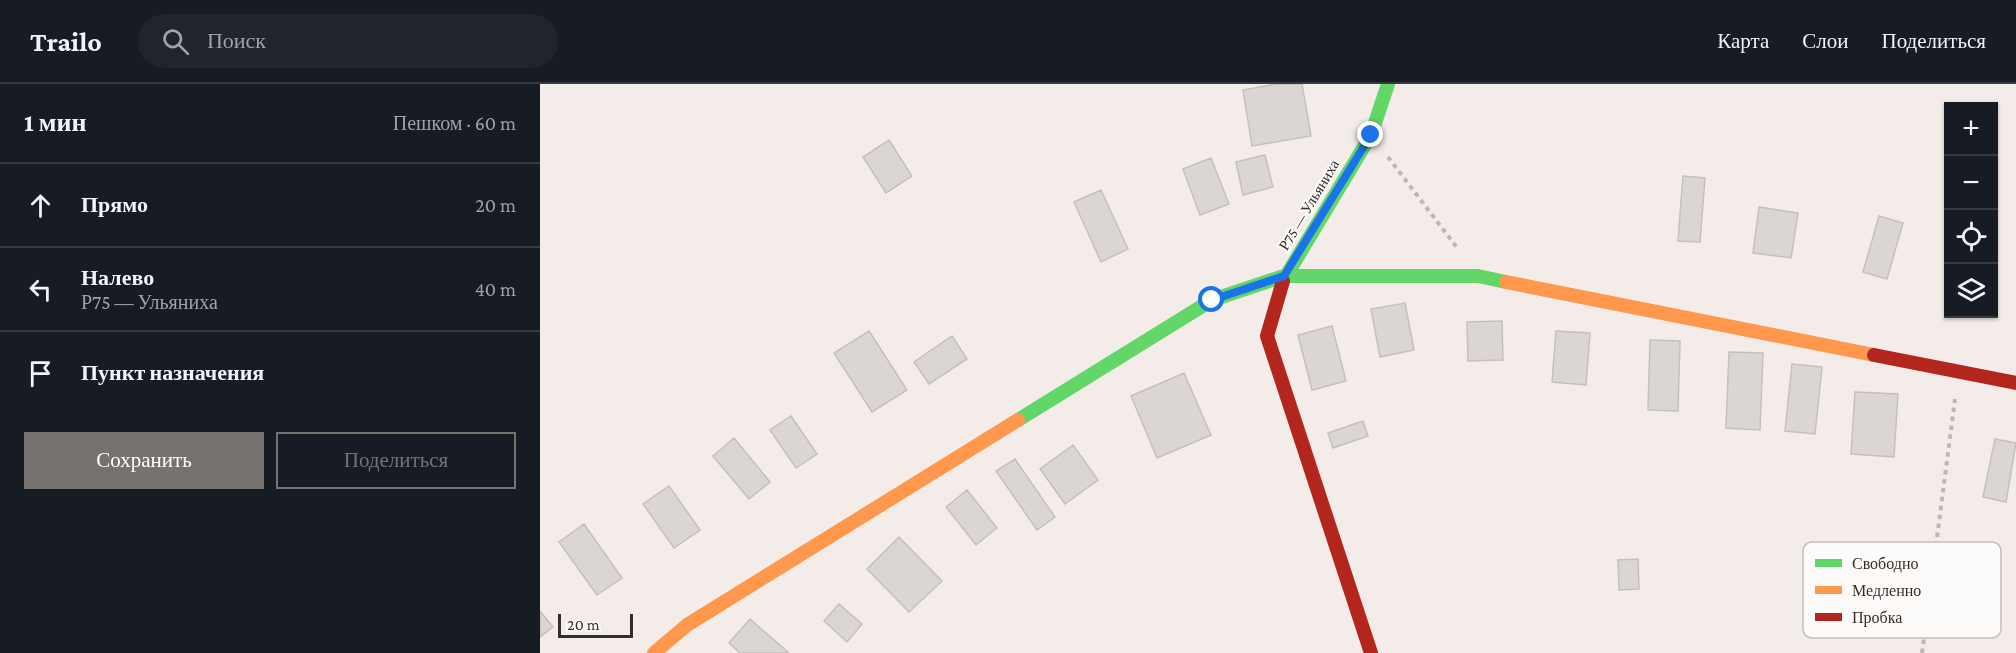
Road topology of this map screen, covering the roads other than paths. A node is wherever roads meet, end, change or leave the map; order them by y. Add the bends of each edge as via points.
1 (1388, 84) edge
2 (1284, 276) junction
3 (2016, 383) edge
4 (654, 653) edge
5 (1371, 653) edge

1 - 2 street, Р75 — Ульяниха via 1371,135
2 - 3 street via 1478,276
2 - 4 street via 1212,300 687,625
2 - 5 street, Р75 — Ульяниха via 1267,336

